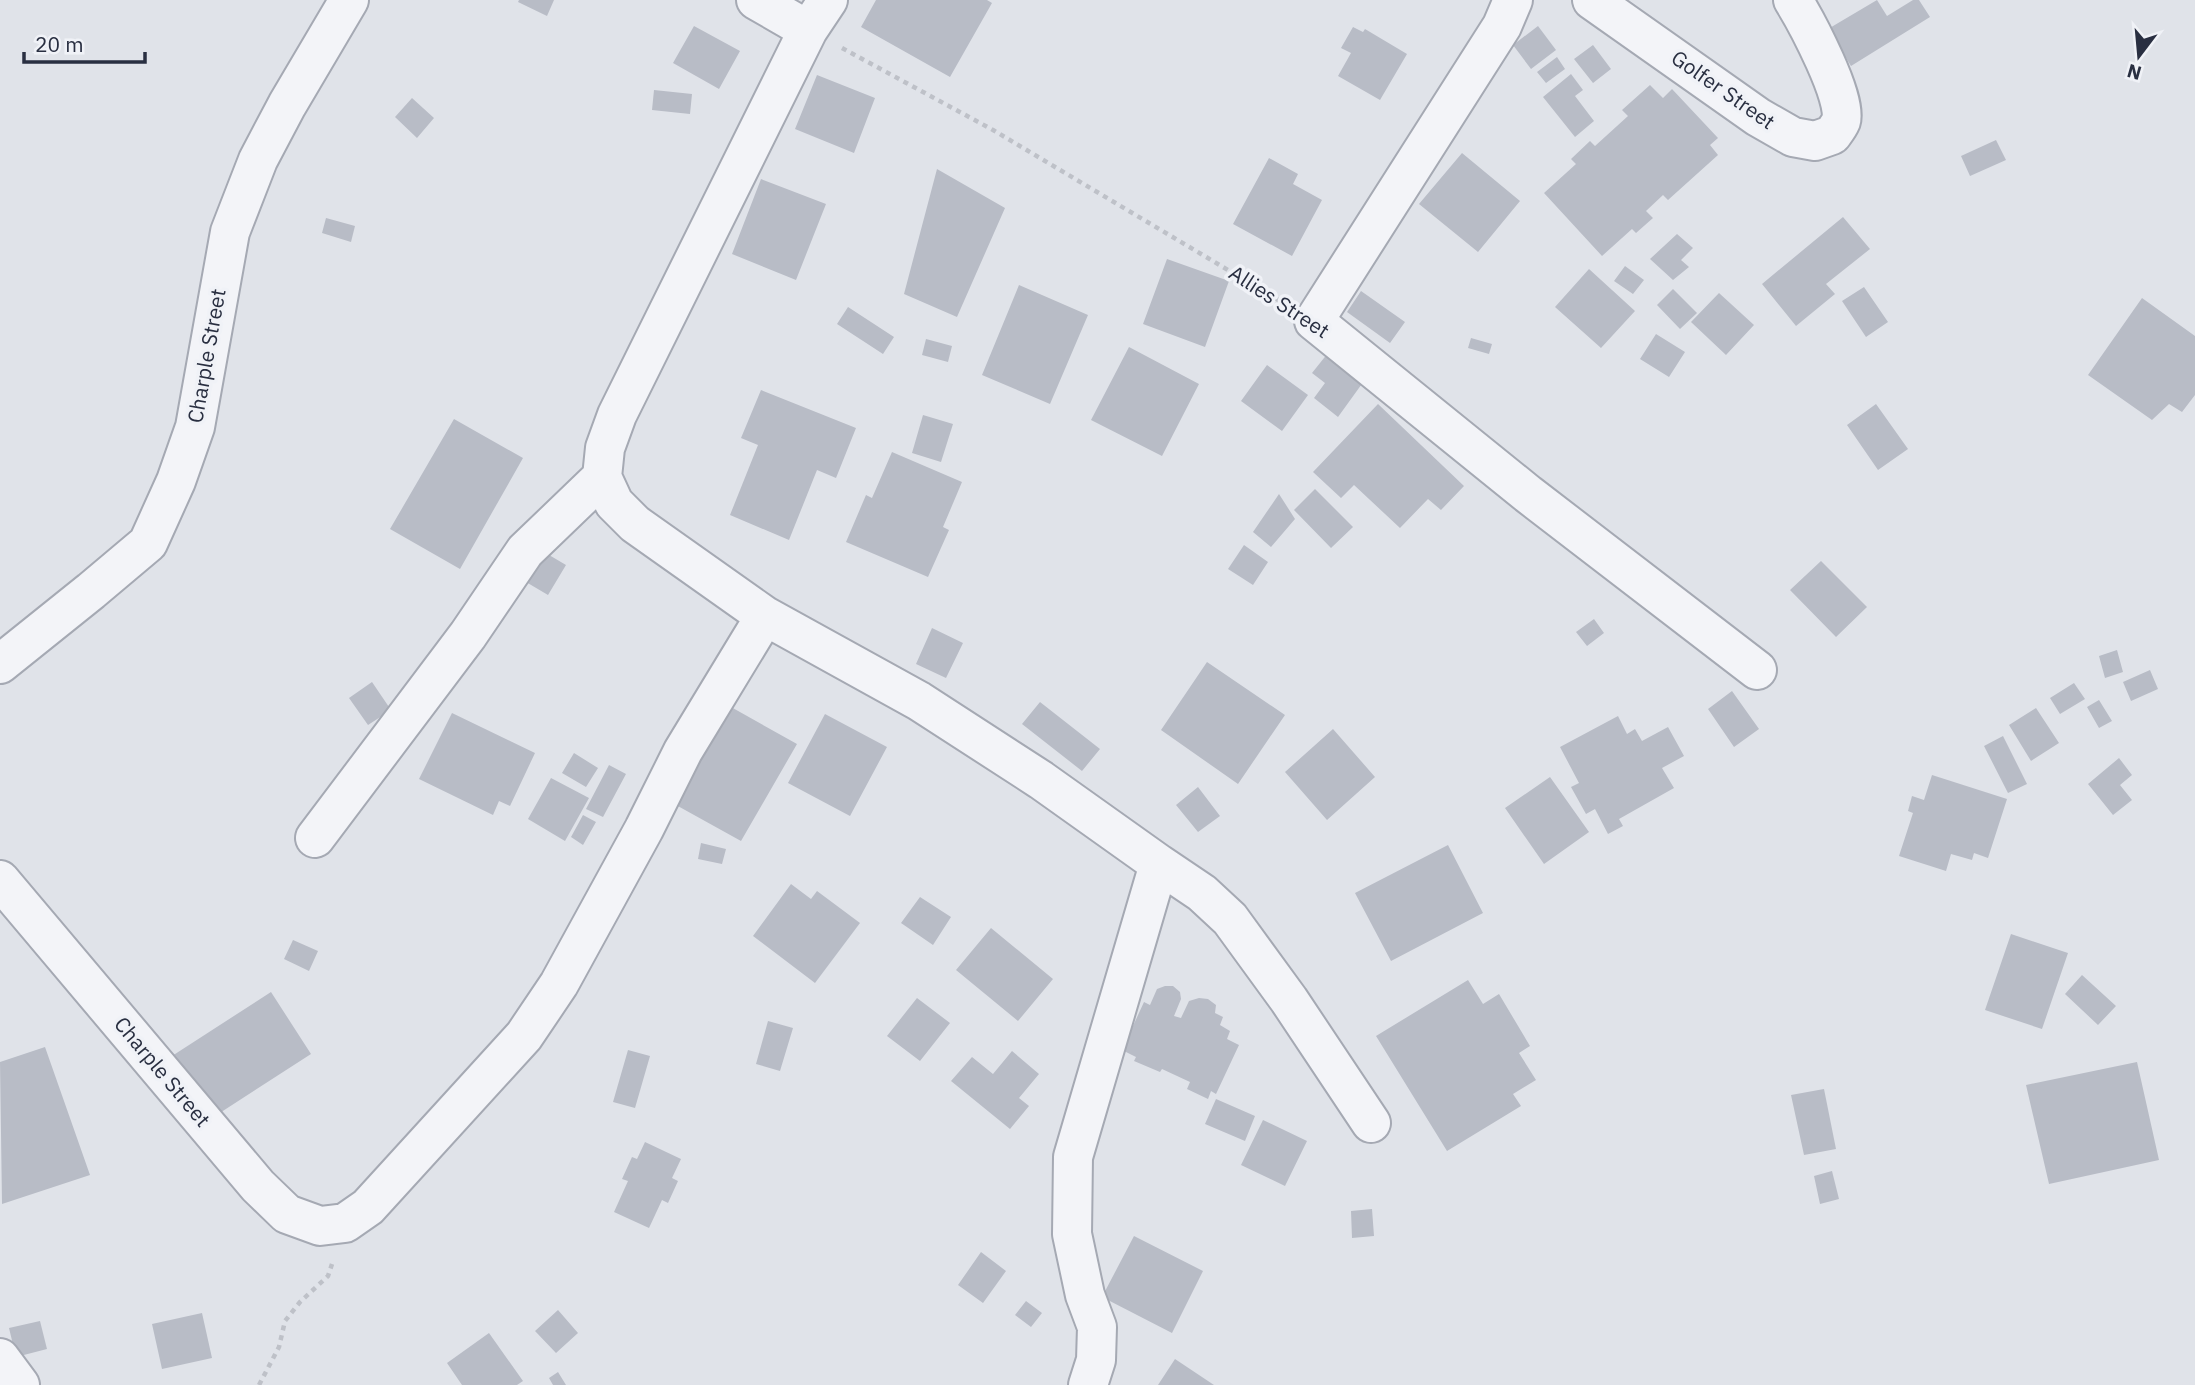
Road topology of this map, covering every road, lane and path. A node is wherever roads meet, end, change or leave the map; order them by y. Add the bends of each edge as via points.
1 (349, 0) edge
2 (757, 0) edge
3 (1513, 0) edge
4 (1592, 0) edge
5 (1793, 0) edge
6 (818, 15) edge
7 (1314, 321) junction
8 (602, 477) junction
9 (765, 616) junction
10 (0, 664) edge
11 (1757, 670) dead end
12 (315, 838) dead end
13 (1159, 864) junction
14 (0, 880) edge
15 (1371, 1123) dead end
16 (345, 1223) junction
17 (0, 1358) edge
18 (20, 1385) edge
19 (259, 1385) edge
20 (1088, 1385) edge

1 - 10 street, Charple Street via 258,160 230,232 195,427 177,481 148,543
2 - 6 street
3 - 7 street via 1502,26
4 - 5 street, Golfer Street via 1758,117 1793,137 1815,141 1832,135 1841,121 1841,104
6 - 7 path, Allies Street via 993,130
6 - 8 street via 617,415 605,448
7 - 11 street, Allies Street
8 - 9 street via 614,503 635,524
8 - 12 street via 525,551 468,635
9 - 13 street via 919,701
9 - 16 street via 683,751 559,984 524,1036 368,1207
13 - 15 street via 1230,919
13 - 20 street via 1073,1157 1072,1234 1097,1327 1096,1360
14 - 16 street, Charple Street via 258,1186 287,1214 320,1226
16 - 19 path via 328,1276 285,1321 279,1347
17 - 18 street

